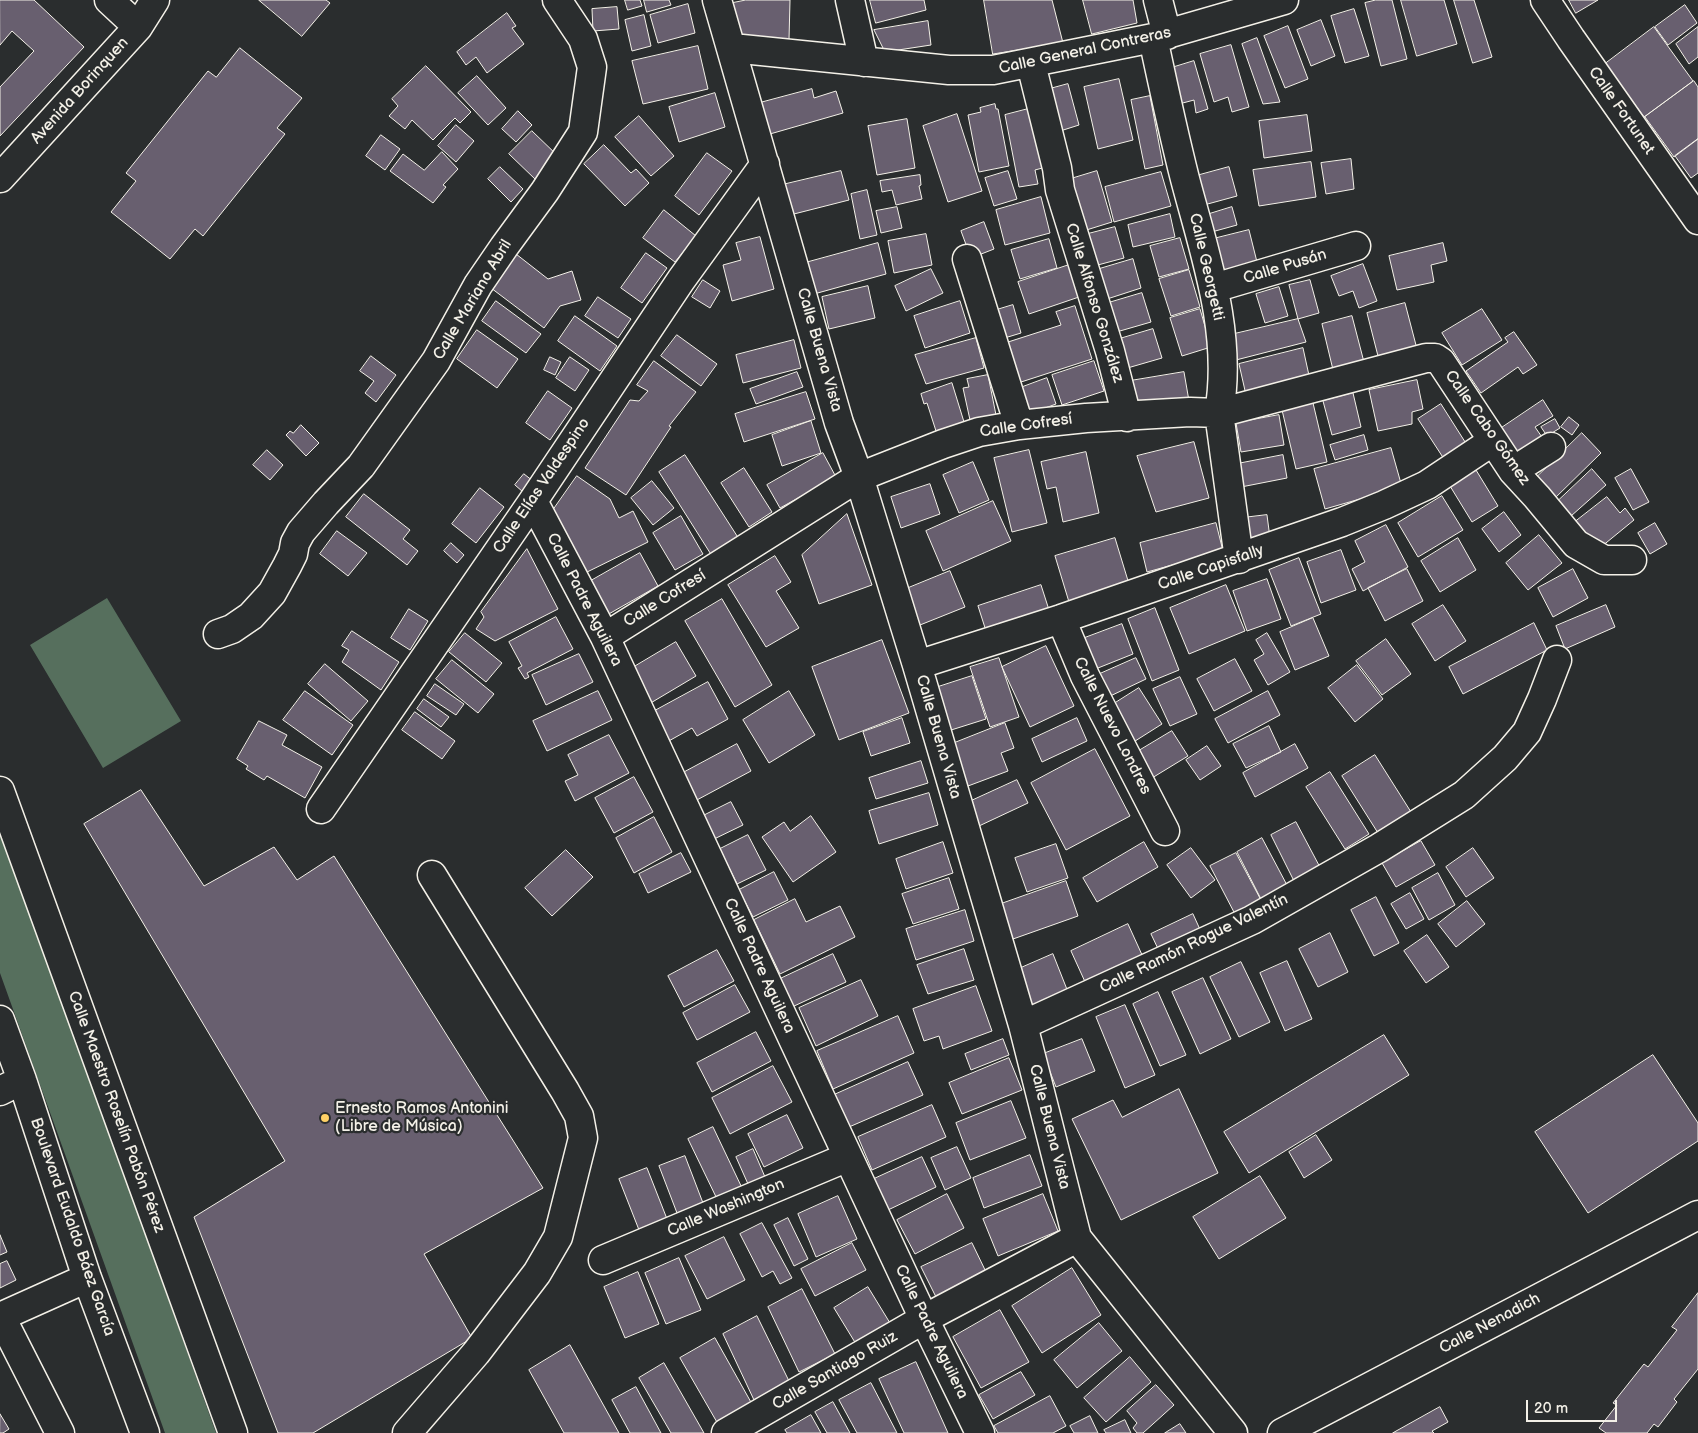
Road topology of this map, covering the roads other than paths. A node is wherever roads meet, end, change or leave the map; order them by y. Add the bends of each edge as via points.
1 (108, 0) edge
2 (154, 0) edge
3 (557, 0) edge
4 (717, 0) edge
5 (850, 0) edge
6 (1158, 0) edge
7 (1284, 0) edge
8 (1545, 0) edge
9 (138, 27) junction
10 (1160, 36) junction
11 (732, 48) junction
12 (864, 62) junction
13 (1031, 64) junction
14 (766, 164) junction
15 (0, 178) edge
16 (1698, 220) edge
17 (1356, 246) dead end
18 (967, 259) dead end
19 (1214, 288) junction
20 (1435, 358) joint
21 (1219, 413) junction
22 (1127, 417) junction
23 (1019, 425) junction
24 (1493, 441) junction
25 (1551, 447) dead end
26 (1513, 472) junction
27 (859, 477) junction
28 (533, 501) junction
29 (1239, 559) junction
30 (1632, 560) dead end
31 (1061, 619) junction
32 (218, 634) dead end
33 (605, 637) junction
34 (1557, 660) dead end
35 (917, 666) junction
36 (0, 791) edge
37 (321, 809) dead end
38 (1165, 831) dead end
39 (432, 875) dead end
40 (0, 1020) edge
41 (1023, 1025) junction
42 (11, 1085) edge
43 (848, 1157) junction
44 (1698, 1215) edge
45 (1076, 1238) junction
46 (603, 1260) dead end
47 (87, 1278) junction
48 (1, 1317) edge
49 (924, 1319) junction
50 (60, 1433) edge
51 (145, 1433) edge
52 (233, 1433) edge
53 (407, 1433) edge
54 (726, 1433) edge
55 (980, 1433) edge
56 (1233, 1433) edge
57 (1282, 1433) edge

1 - 9 street
2 - 9 street, Avenida Borinquen
3 - 32 street, Calle Mariano Abril via 583,39 592,67 583,132 546,191 478,285 436,361 361,466 301,532 272,593 251,616
4 - 11 street, Calle Buena Vista
5 - 12 street
6 - 10 street, Calle Georgetti
7 - 10 street, Calle General Contreras
8 - 16 street, Calle Fortunet
9 - 15 street, Avenida Borinquen
10 - 13 street, Calle General Contreras
10 - 19 street, Calle Georgetti via 1170,123
11 - 12 street, Calle General Contreras
11 - 14 street, Calle Buena Vista
12 - 13 street, Calle General Contreras via 949,70 993,70
13 - 22 street, Calle Alfonso González via 1060,190
14 - 27 street, Calle Buena Vista via 839,422
14 - 28 street, Calle Elías Valdespino via 681,280
17 - 19 street, Calle Pusán
18 - 23 street
19 - 21 street, Calle Georgetti via 1221,333
20 - 21 street, Calle Cofresí
20 - 24 street, Calle Cabo Gómez via 1441,362
21 - 22 street, Calle Cofresí
21 - 29 street, Calle Georgetti
22 - 23 street, Calle Cofresí
23 - 27 street, Calle Cofresí via 979,432
24 - 26 street, Calle Cabo Gómez
24 - 29 street, Calle Capisfally via 1427,485 1342,522
25 - 26 street
26 - 30 street, Calle Cabo Gómez via 1576,544 1604,560
27 - 33 street, Calle Cofresí
27 - 35 street, Calle Buena Vista
28 - 33 street, Calle Padre Aguilera
28 - 37 street, Calle Elías Valdespino
29 - 31 street, Calle Capisfally
31 - 35 street, Calle Capisfally
31 - 38 street, Calle Nuevo Londres via 1085,676
33 - 43 street, Calle Padre Aguilera
34 - 41 street, Calle Ramón Rogue Valentín via 1527,732 1505,758 1464,794 1379,848 1252,920
35 - 41 street, Calle Buena Vista
36 - 52 street, Calle Maestro Roselín Pabón Pérez
39 - 53 street via 565,1091 579,1116 583,1138 558,1237 537,1274 476,1353
40 - 42 street, Boulevard Eudaldo Báez García
41 - 45 street, Calle Buena Vista
42 - 47 street, Boulevard Eudaldo Báez García
43 - 46 street, Calle Washington
43 - 49 street, Calle Padre Aguilera
44 - 57 street, Calle Nenadich
45 - 49 street, Calle Santiago Ruiz
45 - 56 street, Calle Buena Vista
47 - 48 street
47 - 51 street, Boulevard Eudaldo Báez García
48 - 50 street
49 - 54 street, Calle Santiago Ruiz
49 - 55 street, Calle Padre Aguilera

